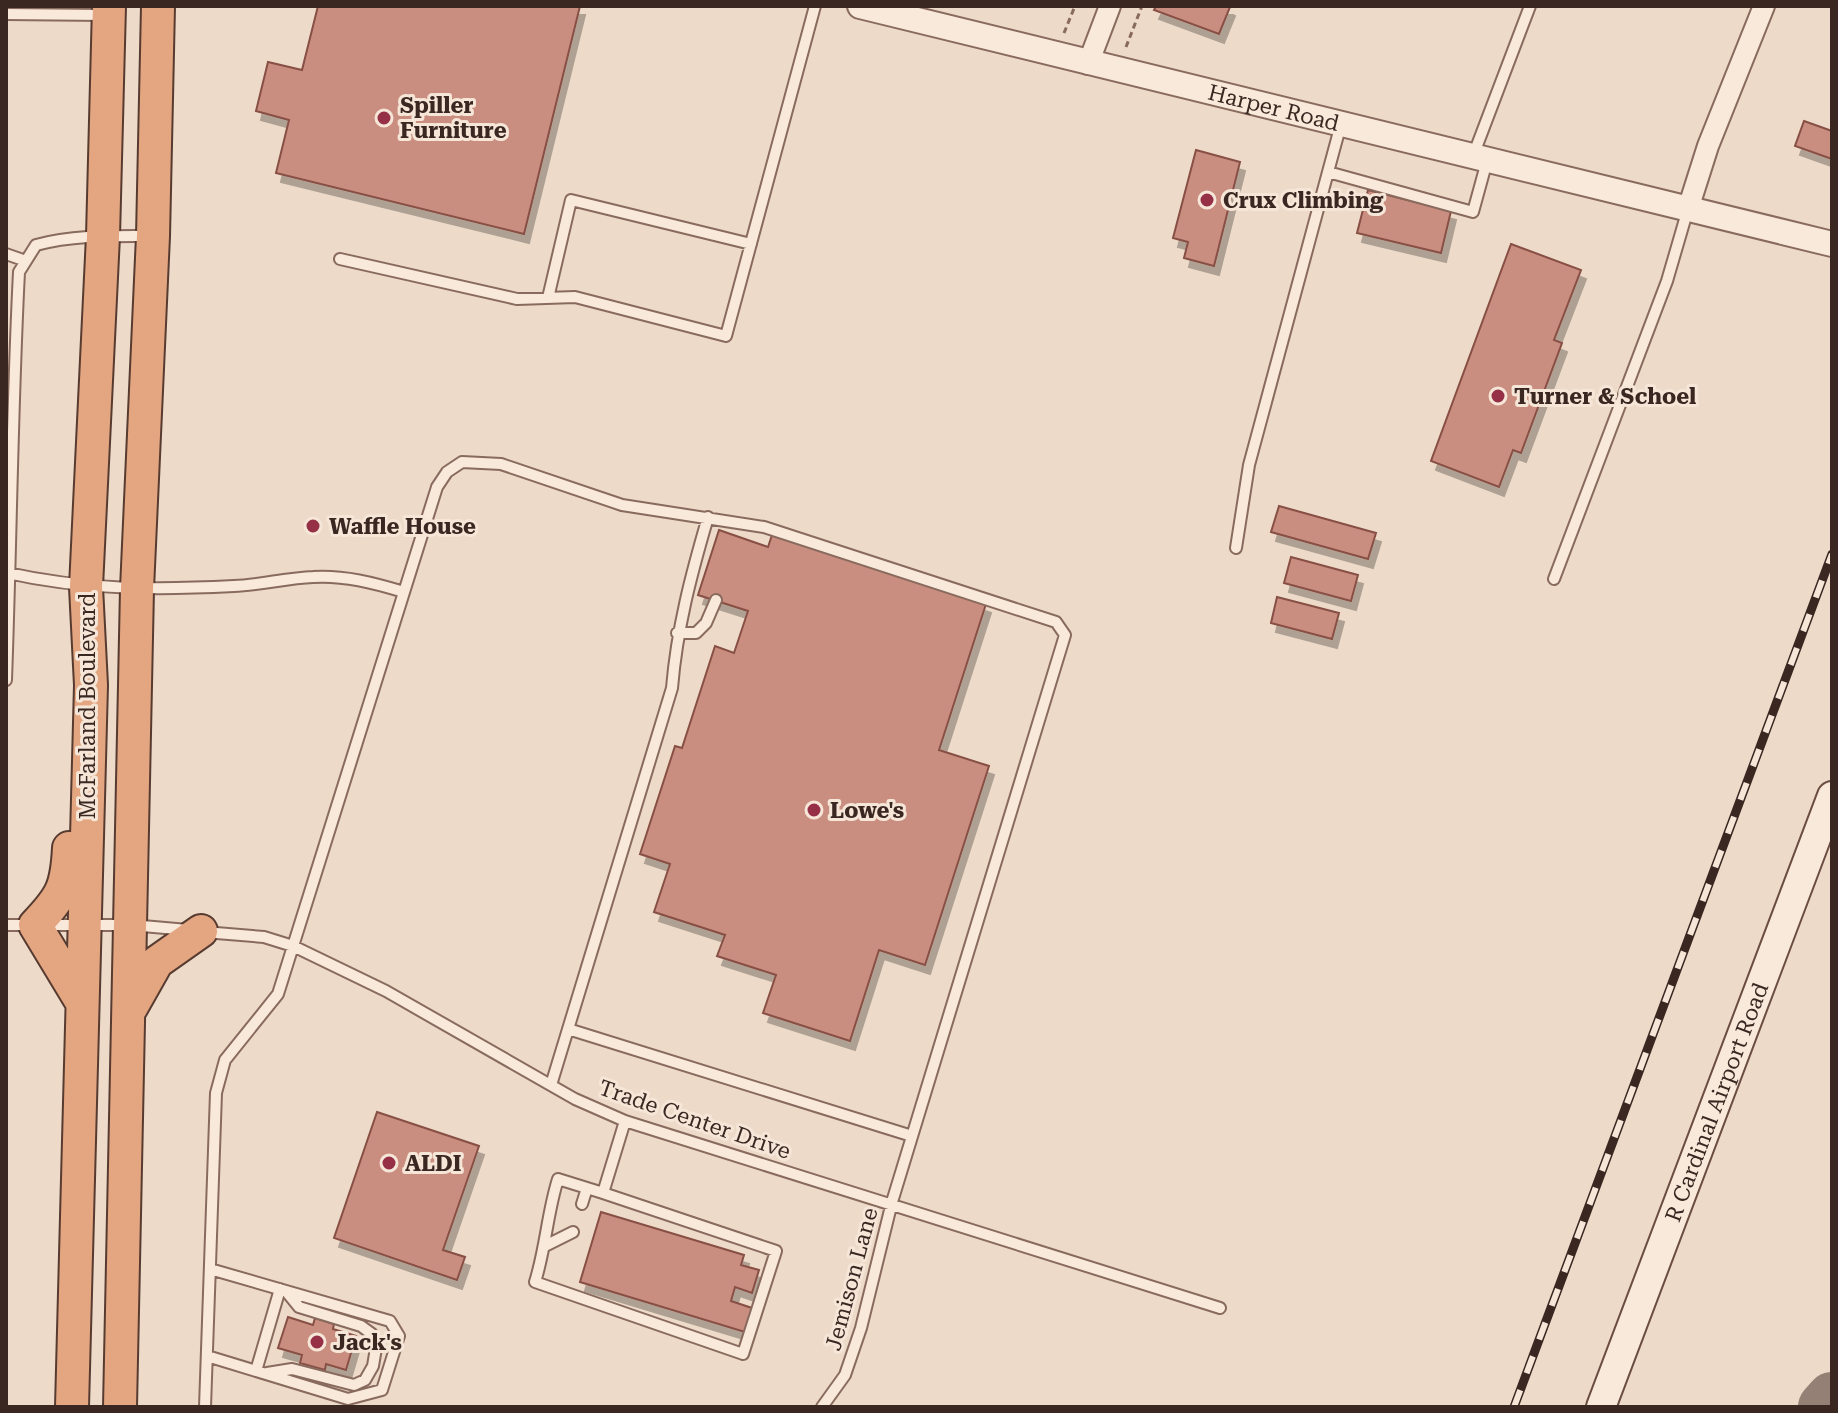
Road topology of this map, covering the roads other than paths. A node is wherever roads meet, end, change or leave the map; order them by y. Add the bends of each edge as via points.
1 (158, 6) edge
2 (815, 6) edge
3 (860, 6) edge
4 (1110, 6) edge
5 (1530, 6) edge
6 (1764, 6) edge
7 (109, 10) edge
8 (6, 14) edge
9 (1088, 64) junction
10 (1341, 124) junction
11 (1480, 158) junction
12 (1328, 172) junction
13 (1688, 209) junction
14 (103, 236) junction
15 (153, 236) junction
16 (751, 244) junction
17 (1832, 244) edge
18 (6, 254) edge
19 (340, 259) dead end
20 (26, 261) junction
21 (548, 298) junction
22 (12, 332) edge
23 (10, 395) edge
24 (708, 517) junction
25 (741, 522) junction
26 (736, 536) dead end
27 (1236, 548) dead end
28 (8, 573) edge
29 (1554, 579) dead end
30 (86, 587) junction
31 (137, 589) junction
32 (404, 592) junction
33 (716, 600) dead end
34 (677, 633) junction
35 (6, 680) edge
36 (91, 685) junction
37 (1832, 796) edge
38 (20, 925) edge
39 (131, 925) junction
40 (84, 926) junction
41 (201, 931) junction
42 (293, 946) junction
43 (81, 1001) junction
44 (130, 1010) junction
45 (568, 1029) junction
46 (551, 1085) junction
47 (625, 1121) junction
48 (912, 1136) junction
49 (587, 1188) junction
50 (603, 1193) junction
51 (892, 1202) junction
52 (582, 1204) dead end
53 (573, 1232) dead end
54 (547, 1245) junction
55 (210, 1269) junction
56 (283, 1290) junction
57 (1220, 1308) dead end
58 (207, 1356) junction
59 (261, 1372) junction
60 (72, 1407) edge
61 (120, 1407) edge
62 (205, 1407) edge
63 (822, 1407) edge
64 (1601, 1407) edge

1 - 15 highway
2 - 16 lane
3 - 9 street, Harper Road
4 - 9 street
5 - 11 lane
6 - 13 street
7 - 8 lane
7 - 14 highway, McFarland Boulevard
9 - 10 street, Harper Road
10 - 11 street, Harper Road
10 - 12 lane
11 - 12 lane via 1473,212
11 - 13 street, Harper Road
12 - 27 lane via 1249,465
13 - 17 street, Harper Road
13 - 29 lane via 1667,281
14 - 15 lane
14 - 20 lane via 36,245
14 - 30 highway, McFarland Boulevard
15 - 31 highway
16 - 21 lane via 726,336 575,297
16 - 21 lane via 571,200
18 - 20 lane
19 - 21 lane via 517,299
20 - 22 lane via 19,275
22 - 23 lane
23 - 28 lane
24 - 25 lane
24 - 32 lane via 622,505 501,464 462,462 437,487
24 - 34 lane
25 - 26 lane
25 - 48 lane, Jemison Lane via 1063,627 1065,635
28 - 30 lane
28 - 35 lane
30 - 31 lane
30 - 36 highway, McFarland Boulevard
31 - 32 lane via 236,586 316,576 366,581
31 - 39 highway
32 - 42 lane
33 - 34 lane via 696,633
34 - 45 lane via 672,688
36 - 38 highway via 76,730 68,877 60,899
36 - 40 highway, McFarland Boulevard
37 - 64 main road, R Cardinal Airport Road
38 - 40 lane, Trade Center Drive
38 - 43 highway
39 - 40 lane, Trade Center Drive
39 - 41 lane, Trade Center Drive
39 - 44 highway
40 - 43 highway, McFarland Boulevard
41 - 42 lane, Trade Center Drive via 264,937
41 - 44 highway via 157,962
42 - 46 lane, Trade Center Drive via 386,991
42 - 55 lane via 278,994 225,1060 216,1093
43 - 60 highway, McFarland Boulevard
44 - 61 highway
45 - 46 lane
45 - 48 lane
46 - 47 lane, Trade Center Drive
47 - 50 lane
47 - 51 lane, Trade Center Drive
48 - 51 lane, Jemison Lane
49 - 50 lane
49 - 52 lane
49 - 54 lane via 558,1179 546,1219
50 - 54 lane via 776,1251 743,1354 535,1282
51 - 57 lane, Trade Center Drive
51 - 63 lane, Jemison Lane via 845,1375
53 - 54 lane
55 - 56 lane
55 - 58 lane
56 - 59 lane
56 - 59 lane via 299,1307 372,1334 373,1366 365,1380 354,1385 292,1369
56 - 59 lane via 390,1321 399,1336 382,1390 364,1397 348,1399
58 - 59 lane
58 - 62 lane

